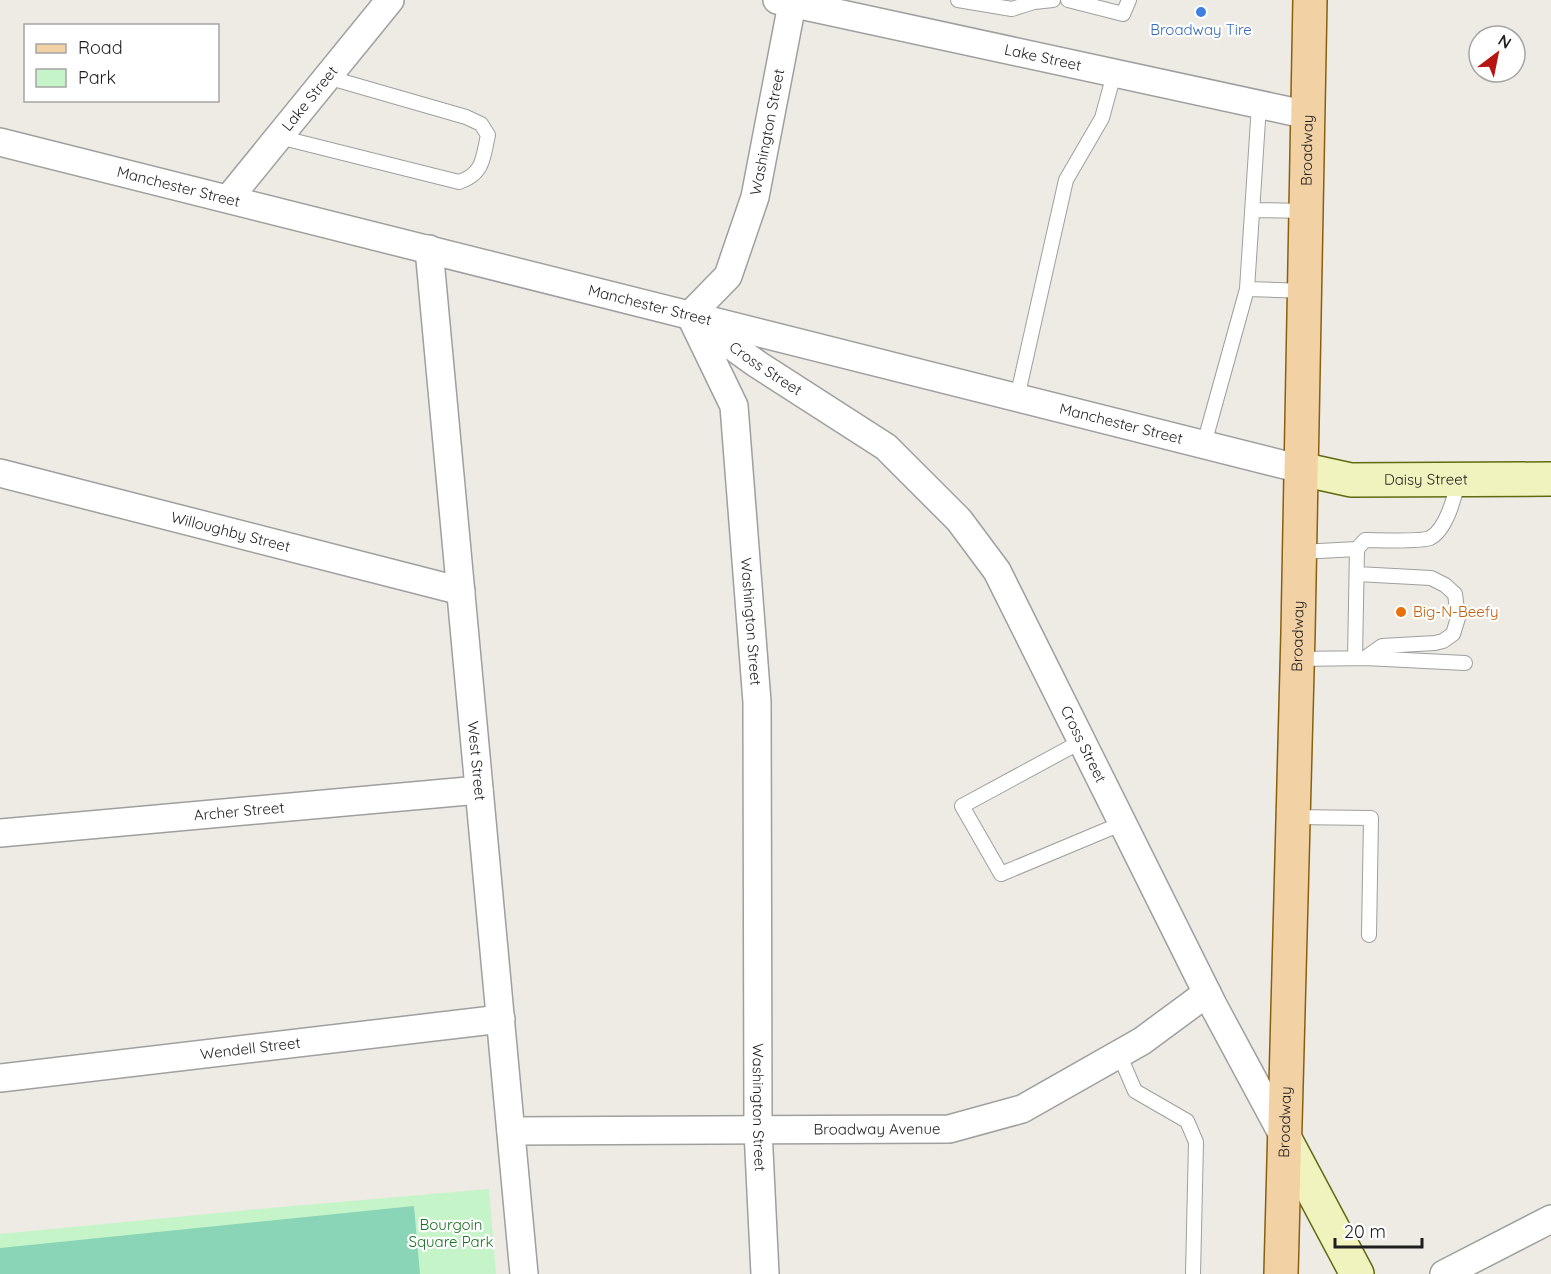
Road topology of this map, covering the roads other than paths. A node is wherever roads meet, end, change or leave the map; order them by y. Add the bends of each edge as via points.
1 (390, 0) edge
2 (958, 0) edge
3 (1053, 0) edge
4 (1068, 0) edge
5 (1129, 0) edge
6 (1310, 0) edge
7 (1033, 1) edge
8 (784, 2) edge
9 (1114, 74) junction
10 (327, 78) junction
11 (1259, 105) junction
12 (1308, 116) junction
13 (279, 137) junction
14 (0, 142) edge
15 (229, 198) junction
16 (1252, 210) junction
17 (1306, 211) junction
18 (429, 249) junction
19 (1247, 289) junction
20 (1305, 291) junction
21 (690, 315) junction
22 (1017, 398) junction
23 (1204, 444) junction
24 (1301, 469) junction
25 (0, 473) edge
26 (1551, 479) edge
27 (1458, 480) junction
28 (1357, 549) junction
29 (1299, 552) junction
30 (1357, 574) junction
31 (461, 591) junction
32 (1360, 658) junction
33 (1298, 659) junction
34 (1464, 663) dead end
35 (1082, 741) junction
36 (479, 790) junction
37 (1293, 817) junction
38 (1123, 824) junction
39 (0, 833) edge
40 (1370, 935) dead end
41 (1207, 993) junction
42 (501, 1020) junction
43 (1119, 1054) junction
44 (0, 1078) edge
45 (759, 1130) junction
46 (511, 1131) junction
47 (1285, 1139) junction
48 (1551, 1219) edge
49 (524, 1274) edge
50 (765, 1274) edge
51 (1193, 1274) edge
52 (1281, 1274) edge
53 (1357, 1274) edge
54 (1444, 1274) edge

1 - 10 street, Lake Street
2 - 7 lane via 1012,9
3 - 7 lane
4 - 5 lane via 1123,14
6 - 12 main road, Broadway
8 - 9 street, Lake Street
8 - 21 street, Washington Street via 755,197 728,276
9 - 11 street, Lake Street
9 - 22 lane via 1102,118 1066,180
10 - 13 street, Lake Street
10 - 13 lane via 481,124 488,135 482,165 471,178 459,182
11 - 12 street, Lake Street
11 - 16 lane
12 - 17 main road, Broadway
13 - 15 street, Lake Street
14 - 15 street, Manchester Street
15 - 18 street, Manchester Street
16 - 17 lane
16 - 19 lane
17 - 20 main road, Broadway
18 - 21 street, Manchester Street
18 - 31 street, West Street
19 - 20 lane
19 - 23 lane
20 - 24 main road, Broadway
21 - 22 street, Manchester Street
21 - 35 street, Cross Street via 757,364 886,447 959,520 997,571
21 - 45 street, Washington Street via 734,406 757,702
22 - 23 street, Manchester Street
23 - 24 street, Manchester Street
24 - 27 street, Daisy Street via 1351,480
24 - 29 main road, Broadway
25 - 31 street, Willoughby Street
26 - 27 street, Daisy Street
27 - 28 lane via 1455,498 1440,531 1429,539 1365,540
28 - 29 lane
28 - 30 lane
29 - 33 main road, Broadway
30 - 32 lane
30 - 32 lane via 1431,578 1455,594 1458,618 1453,634 1443,641 1383,646
31 - 36 street, West Street
32 - 33 lane
32 - 34 lane
33 - 37 main road, Broadway
35 - 38 street, Cross Street
35 - 38 lane via 962,806 1001,874
36 - 39 street, Archer Street
36 - 42 street, West Street
37 - 40 lane via 1371,818
37 - 47 main road, Broadway
38 - 41 street, Cross Street
41 - 43 street, Broadway Avenue
41 - 47 street, Cross Street
42 - 44 street, Wendell Street
42 - 46 street, West Street
43 - 45 street, Broadway Avenue via 1022,1109 949,1130
43 - 51 lane via 1135,1091 1187,1121 1196,1142
45 - 46 street, Broadway Avenue
45 - 50 street, Washington Street
46 - 49 street, West Street
47 - 52 main road, Broadway
47 - 53 street, Cross Street
48 - 54 street

